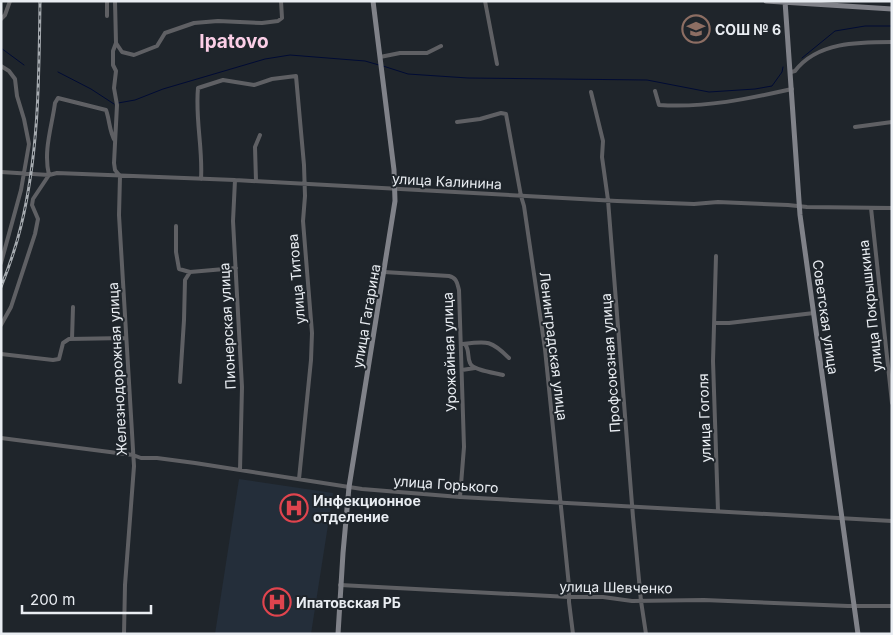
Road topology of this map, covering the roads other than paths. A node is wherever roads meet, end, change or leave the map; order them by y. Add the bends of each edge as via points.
1 (10, 1) edge
2 (107, 1) edge
3 (116, 1) edge
4 (281, 1) edge
5 (373, 1) edge
6 (485, 1) edge
7 (766, 1) edge
8 (785, 2) edge
9 (892, 9) edge
10 (107, 16) dead end
11 (1, 19) edge
12 (892, 42) edge
13 (116, 43) junction
14 (441, 46) dead end
15 (380, 59) junction
16 (497, 64) dead end
17 (1, 66) edge
18 (791, 72) junction
19 (792, 89) junction
20 (655, 91) dead end
21 (591, 92) dead end
22 (457, 122) dead end
23 (892, 122) edge
24 (855, 127) dead end
25 (260, 135) dead end
26 (114, 141) junction
27 (1, 172) edge
28 (23, 173) junction
29 (49, 175) junction
30 (120, 176) junction
31 (201, 179) junction
32 (235, 180) junction
33 (256, 182) junction
34 (305, 185) junction
35 (395, 189) junction
36 (521, 196) junction
37 (608, 200) junction
38 (799, 206) junction
39 (871, 208) junction
40 (892, 208) edge
41 (176, 226) dead end
42 (1, 238) edge
43 (8, 239) junction
44 (716, 256) dead end
45 (1, 262) edge
46 (236, 268) junction
47 (190, 272) junction
48 (384, 272) junction
49 (73, 307) dead end
50 (814, 313) junction
51 (715, 323) junction
52 (1, 325) edge
53 (126, 338) junction
54 (72, 339) junction
55 (463, 344) junction
56 (1, 354) edge
57 (509, 358) dead end
58 (475, 368) junction
59 (462, 370) junction
60 (503, 375) dead end
61 (180, 382) dead end
62 (892, 403) edge
63 (1, 438) edge
64 (133, 455) junction
65 (240, 470) junction
66 (299, 479) junction
67 (349, 487) junction
68 (460, 497) junction
69 (561, 502) junction
70 (632, 506) junction
71 (718, 511) junction
72 (842, 519) junction
73 (892, 521) edge
74 (340, 585) junction
75 (569, 598) junction
76 (640, 601) junction
77 (854, 606) junction
78 (892, 606) edge
79 (124, 634) edge
80 (338, 634) edge
81 (573, 634) edge
82 (646, 634) edge
83 (858, 634) edge

1 - 11 street
2 - 10 street
3 - 13 street
4 - 13 street via 281,19 262,23 218,21 194,24 164,33 157,46 134,55 122,52
5 - 15 street, улица Гагарина
6 - 16 street
7 - 8 street
8 - 9 street
8 - 18 street, Советская улица
12 - 18 street via 824,49
13 - 26 street, Железнодорожная улица via 113,48 117,103
14 - 15 street via 427,53 400,53
15 - 35 street, улица Гагарина
17 - 28 street via 9,70 15,79 24,119 28,156
18 - 19 street, Советская улица
19 - 20 street via 741,101 676,106 659,105
19 - 38 street, Советская улица
21 - 37 street, Профсоюзная улица via 602,141
22 - 36 street, Ленинградская улица via 506,113
23 - 24 street
25 - 33 street via 255,147
26 - 29 street via 106,110 58,98 54,102 48,143
26 - 30 street, Железнодорожная улица via 114,170
27 - 28 street, улица Калинина
28 - 29 street, улица Калинина
28 - 43 street
29 - 30 street, улица Калинина
29 - 52 street via 33,200 38,219 35,234 12,307
30 - 31 street, улица Калинина
30 - 53 street, Железнодорожная улица via 118,199
31 - 32 street, улица Калинина
31 - 34 street, улица Титова via 196,105 198,88 223,80 254,85 296,76
32 - 33 street, улица Калинина
32 - 46 street, Пионерская улица
33 - 34 street, улица Калинина
34 - 35 street, улица Калинина
34 - 66 street, улица Титова via 302,221 312,333
35 - 36 street, улица Калинина
35 - 48 street, улица Гагарина
36 - 37 street, улица Калинина
36 - 69 street, Ленинградская улица via 545,349
37 - 38 street, улица Калинина
37 - 70 street, Профсоюзная улица
38 - 39 street, улица Калинина
38 - 50 street, Советская улица
39 - 40 street, улица Калинина
39 - 62 street, улица Покрышкина
41 - 47 street via 176,262 179,269
42 - 43 street
43 - 45 street
44 - 51 street, улица Гоголя
46 - 47 street
46 - 65 street, Пионерская улица via 242,387
47 - 61 street via 185,280
48 - 55 street, Урожайная улица via 456,279
48 - 67 street, улица Гагарина
49 - 54 street
50 - 51 street
50 - 72 street, Советская улица
51 - 71 street, улица Гоголя via 713,361
53 - 54 street
53 - 64 street, Железнодорожная улица
54 - 56 street via 63,343 59,359
55 - 57 street via 478,341 494,344
55 - 58 street
55 - 59 street, Урожайная улица
58 - 59 street
58 - 60 street
59 - 68 street, Урожайная улица via 464,447
63 - 64 street, улица Горького
64 - 65 street, улица Горького
64 - 79 street, Железнодорожная улица
65 - 66 street, улица Горького
66 - 67 street, улица Горького
67 - 68 street, улица Горького
67 - 74 street, улица Гагарина
68 - 69 street, улица Горького
69 - 70 street, улица Горького
69 - 75 street, Ленинградская улица
70 - 71 street, улица Горького
70 - 76 street, Профсоюзная улица
71 - 72 street, улица Горького
72 - 73 street, улица Горького
72 - 77 street, Советская улица
74 - 75 street, улица Шевченко
74 - 80 street, улица Гагарина
75 - 76 street, улица Шевченко
75 - 81 street, Ленинградская улица
76 - 77 street, улица Шевченко
76 - 82 street, Профсоюзная улица
77 - 78 street, улица Шевченко
77 - 83 street, Советская улица

